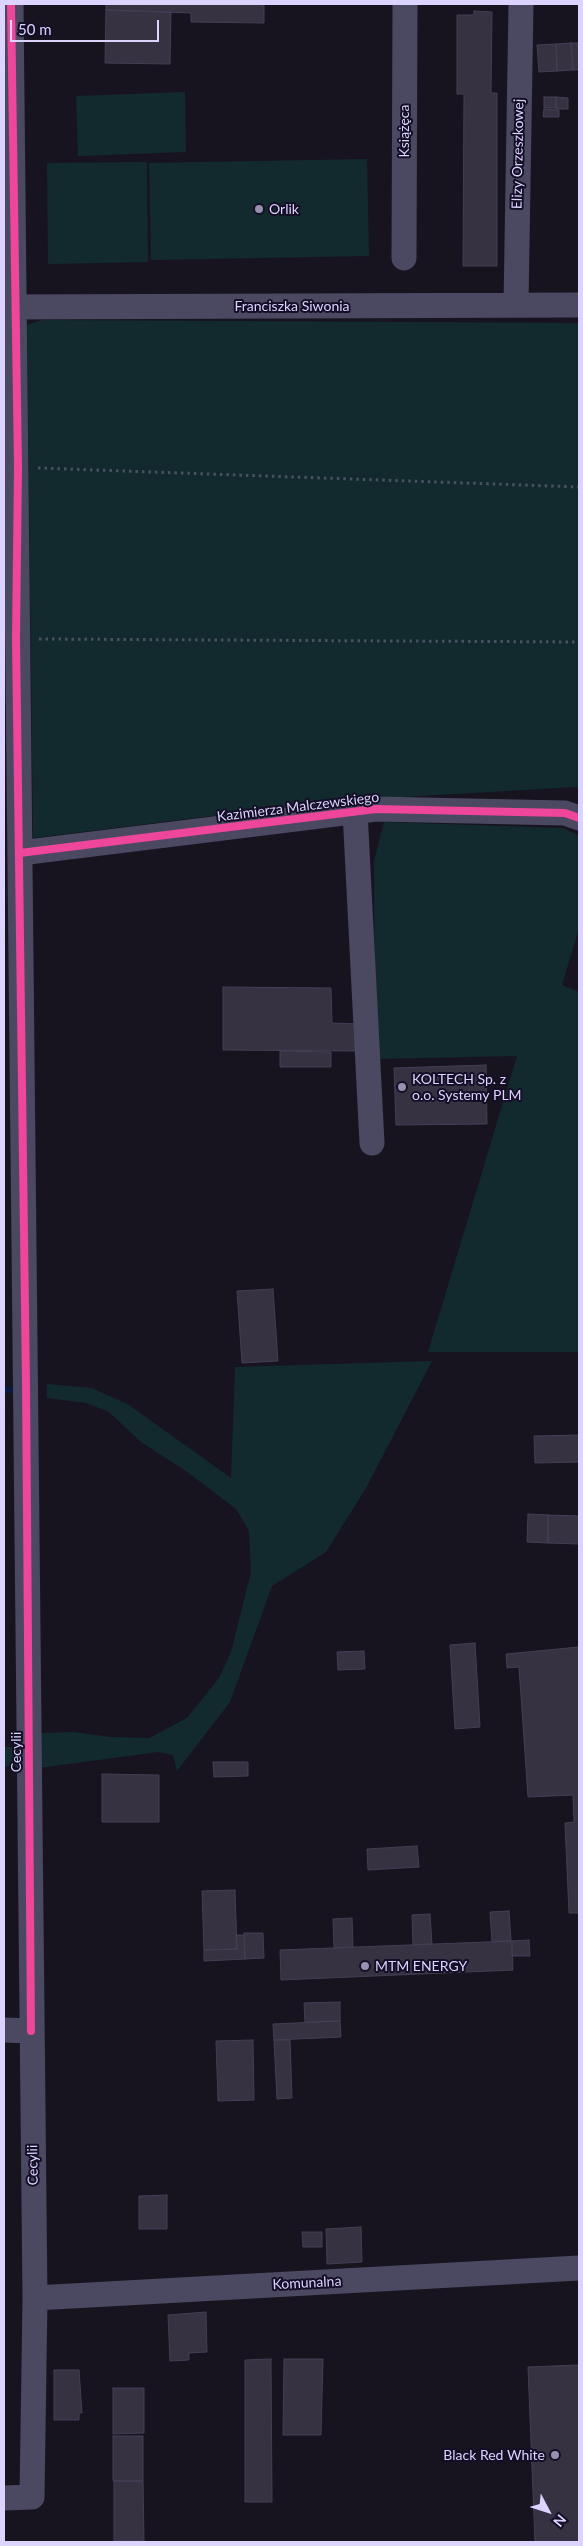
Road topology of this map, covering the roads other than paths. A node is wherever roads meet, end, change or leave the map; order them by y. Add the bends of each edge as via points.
1 (11, 4) edge
2 (405, 4) edge
3 (521, 4) edge
4 (7, 30) edge
5 (404, 258) dead end
6 (516, 304) junction
7 (579, 304) edge
8 (9, 307) edge
9 (355, 811) junction
10 (579, 818) edge
11 (20, 853) junction
12 (13, 1024) edge
13 (372, 1143) dead end
14 (4, 2030) edge
15 (31, 2031) junction
16 (579, 2268) edge
17 (35, 2298) junction
18 (4, 2498) edge

1 - 4 street, Cecylii
2 - 5 street, Książęca
3 - 6 street, Elizy Orzeszkowej
4 - 8 street, Cecylii
6 - 7 street, Franciszka Siwonia
6 - 8 street, Franciszka Siwonia
8 - 11 street, Cecylii via 18,467 16,639
9 - 10 street, Kazimierza Malczewskiego via 565,813
9 - 11 street, Kazimierza Malczewskiego
9 - 13 street
11 - 12 street, Cecylii
12 - 15 street, Cecylii
14 - 15 street
15 - 17 street, Cecylii
16 - 17 street, Komunalna
17 - 18 street, Cecylii via 32,2497

